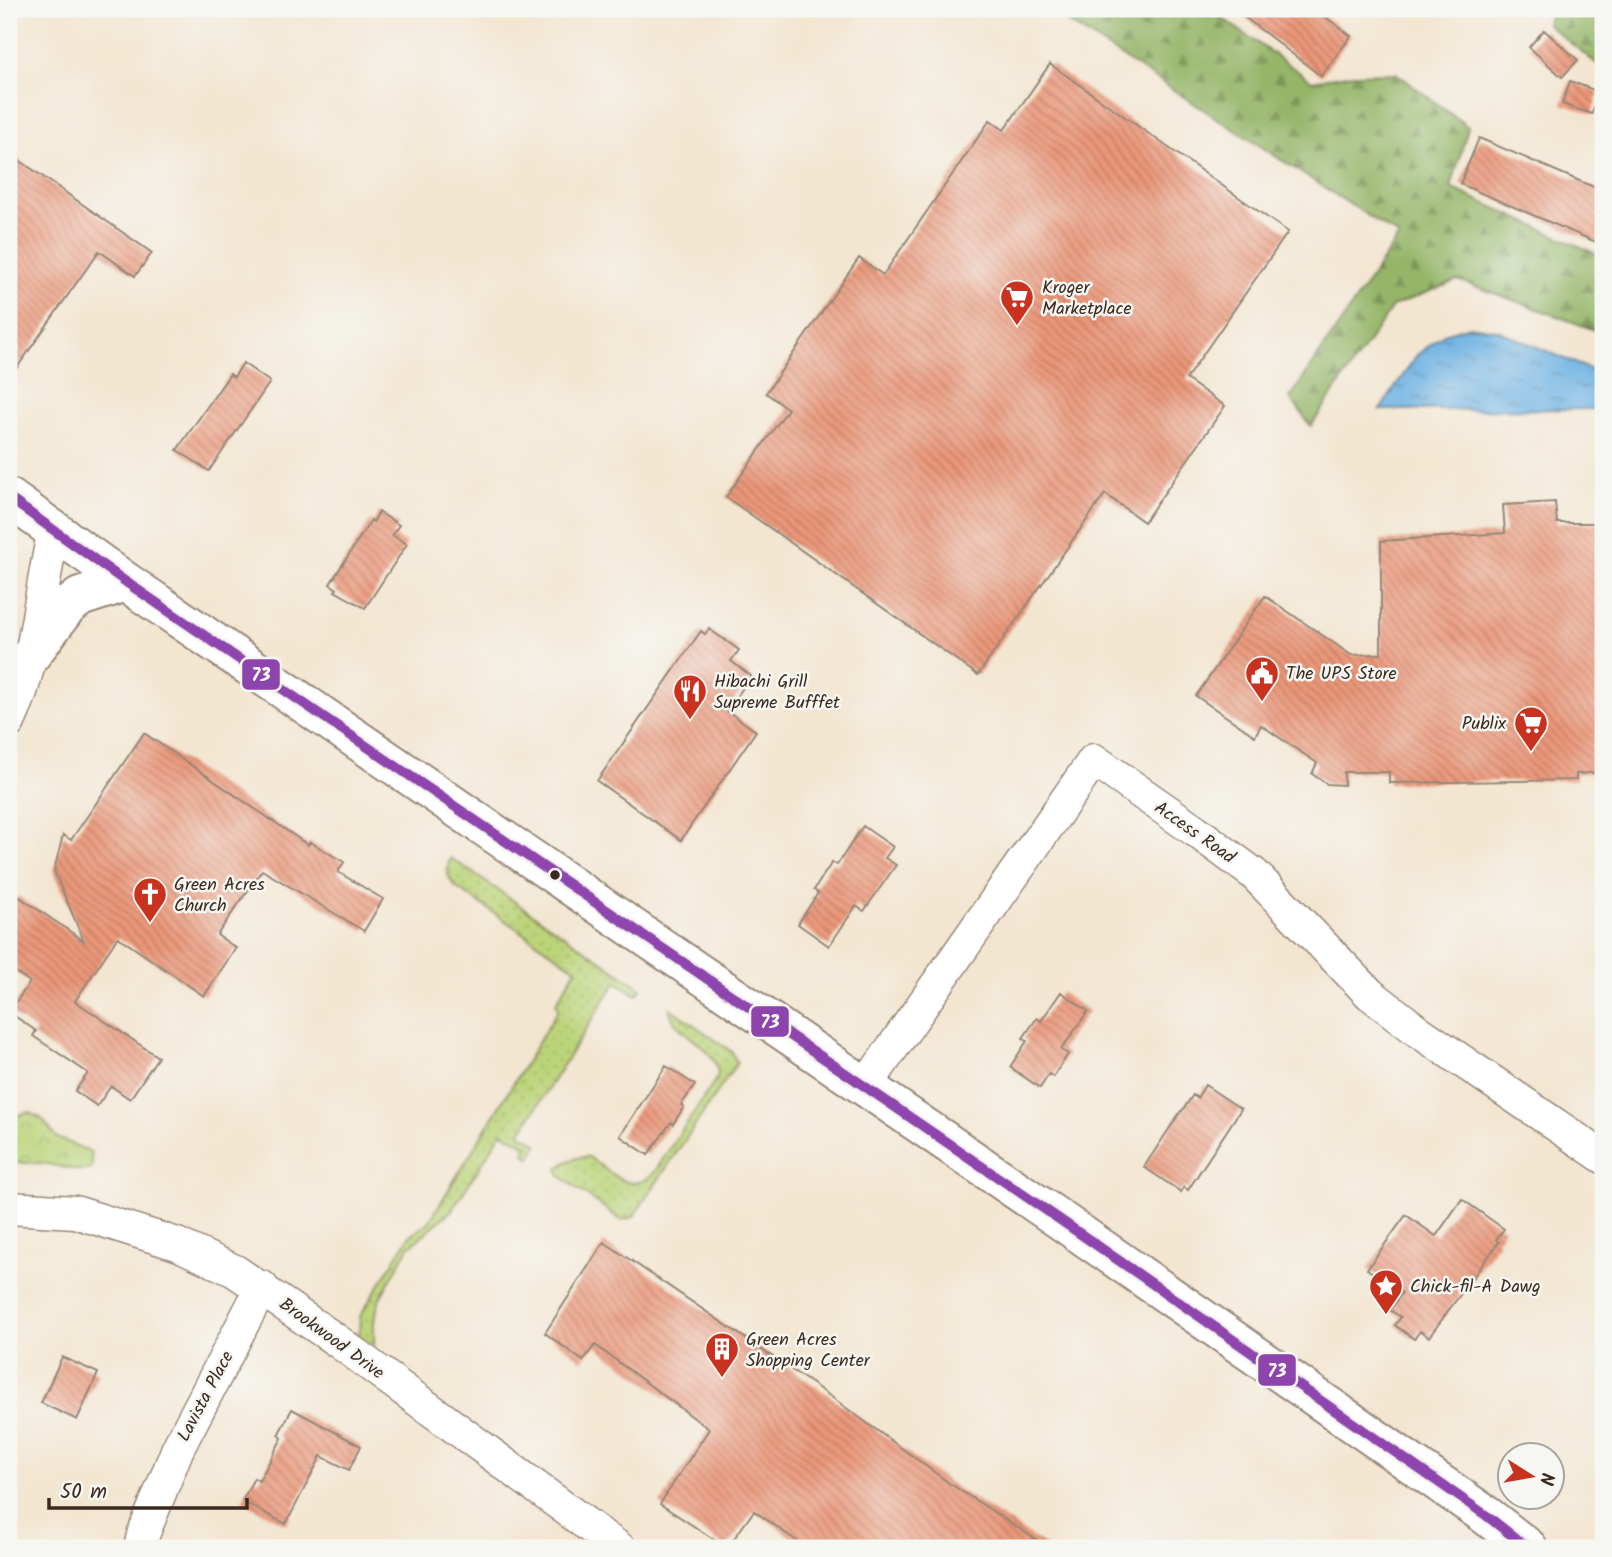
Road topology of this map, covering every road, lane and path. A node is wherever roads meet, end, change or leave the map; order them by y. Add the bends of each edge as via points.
1 (9, 498) edge
2 (54, 531) junction
3 (126, 582) junction
4 (31, 655) junction
5 (9, 722) edge
6 (865, 1087) junction
7 (1603, 1157) edge
8 (9, 1208) edge
9 (262, 1287) junction
10 (140, 1548) edge
11 (619, 1548) edge
12 (1528, 1548) edge

1 - 2 main road
2 - 3 main road
2 - 4 street
3 - 4 main road via 80,597 66,608
3 - 6 main road
4 - 5 street
6 - 7 street, Access Road via 1094,760 1254,874 1370,994
6 - 12 main road
8 - 9 street, Brookwood Drive via 75,1212 198,1252
9 - 10 street, Lavista Place via 178,1448
9 - 11 street, Brookwood Drive

